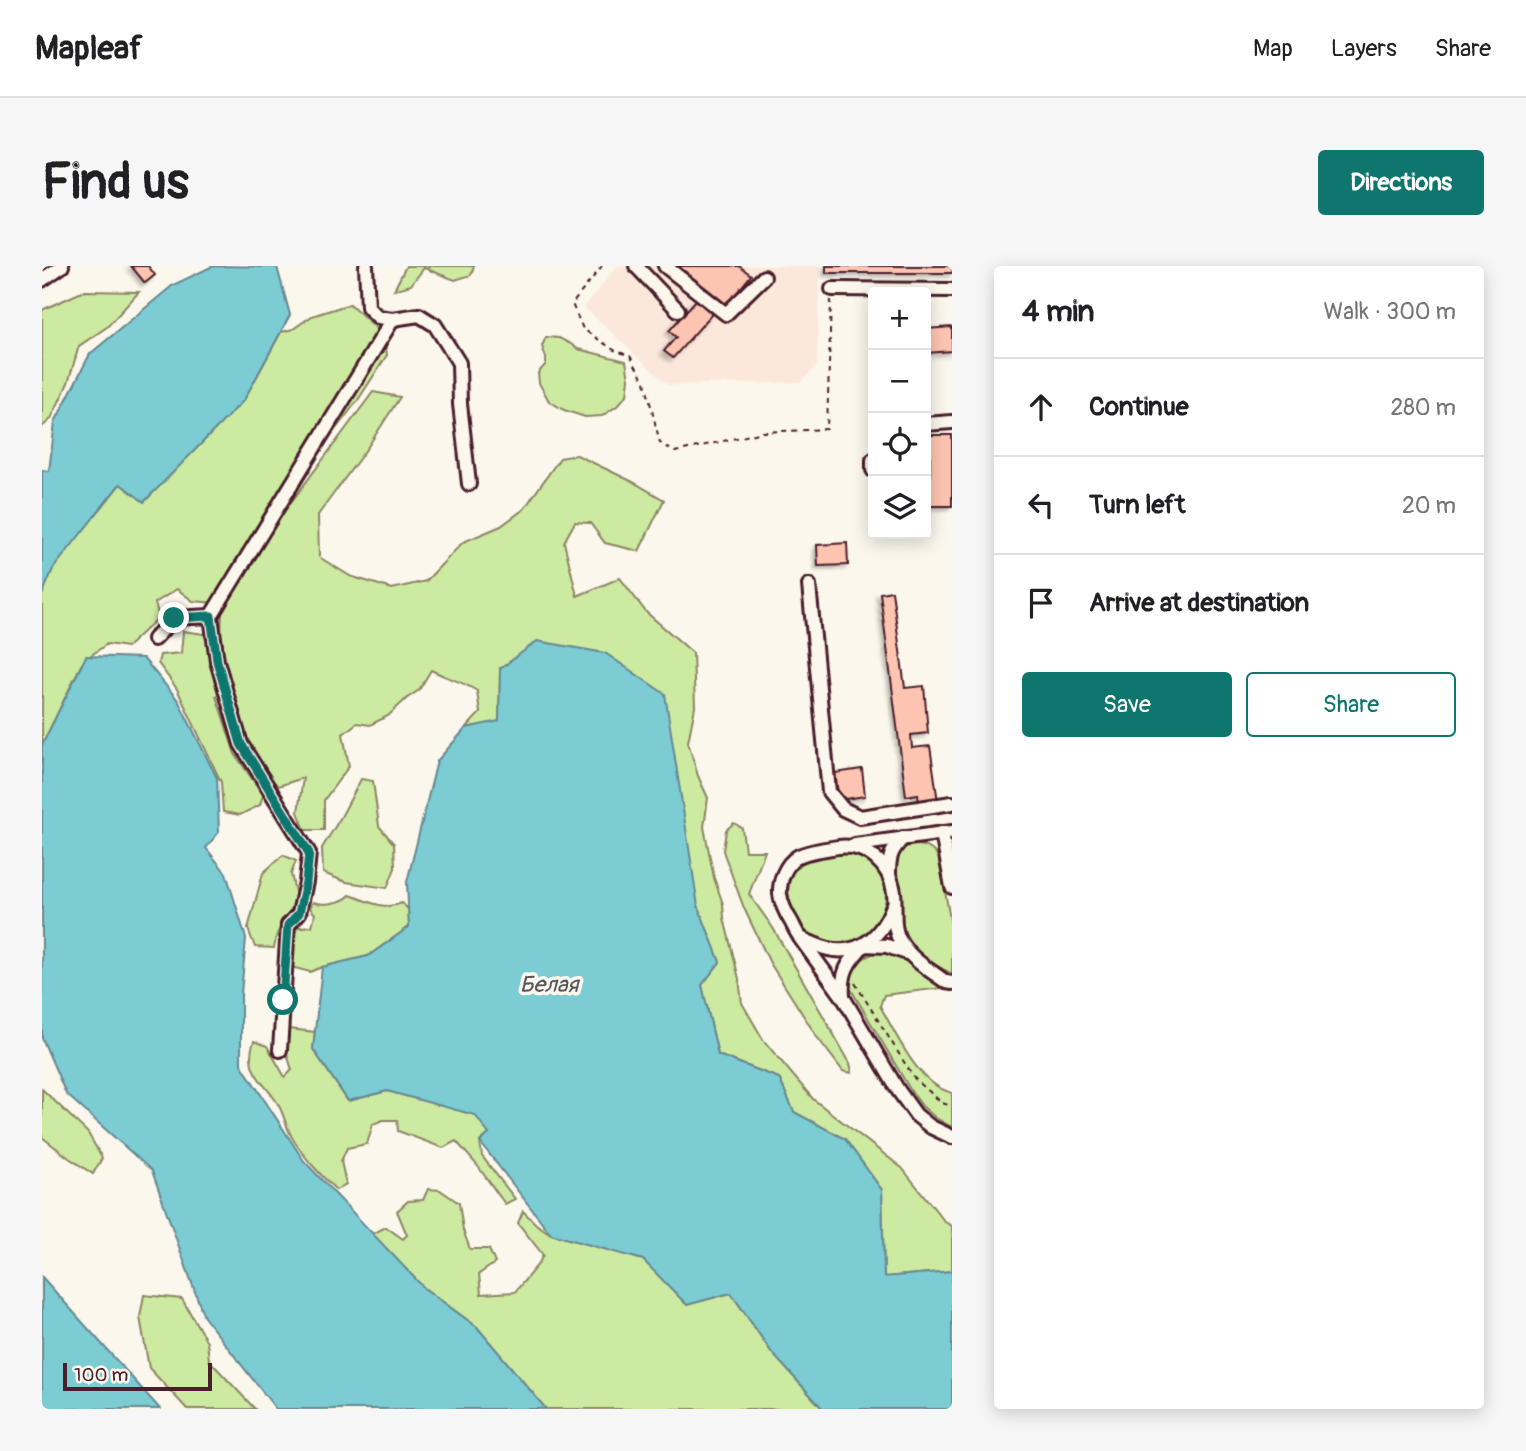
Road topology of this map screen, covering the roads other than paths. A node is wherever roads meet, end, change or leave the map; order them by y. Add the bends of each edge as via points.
1 (62, 266) edge
2 (366, 266) edge
3 (636, 266) edge
4 (664, 266) edge
5 (764, 277) dead end
6 (42, 280) edge
7 (832, 289) road end
8 (952, 290) edge
9 (678, 310) dead end
10 (393, 319) junction
11 (952, 422) edge
12 (931, 424) edge
13 (468, 484) dead end
14 (809, 585) dead end
15 (211, 616) junction
16 (154, 639) dead end
17 (952, 803) edge
18 (947, 832) edge
19 (903, 838) junction
20 (846, 846) junction
21 (888, 877) junction
22 (952, 887) edge
23 (893, 906) junction
24 (800, 937) junction
25 (864, 945) junction
26 (911, 955) junction
27 (952, 983) edge
28 (843, 997) junction
29 (280, 1050) dead end
30 (952, 1137) edge

1 - 6 street
2 - 10 street via 368,307 378,317
3 - 9 street
4 - 5 street via 726,314
7 - 8 street
10 - 13 street via 419,315 435,325 459,363
10 - 15 street
11 - 12 street
14 - 17 street via 829,792 843,809 860,817
15 - 16 street via 174,618
15 - 29 street via 217,661 241,744 309,853 299,913 288,925
18 - 19 street
18 - 22 street
19 - 20 street
19 - 21 street via 892,850
20 - 21 street via 867,851
20 - 24 street via 798,856 784,870 780,893
21 - 23 street
23 - 25 street via 878,934
23 - 26 street via 900,943
24 - 25 street via 825,949 844,951
24 - 28 street
25 - 26 street via 887,946
25 - 28 street via 845,970
26 - 27 street
28 - 30 street via 916,1115

